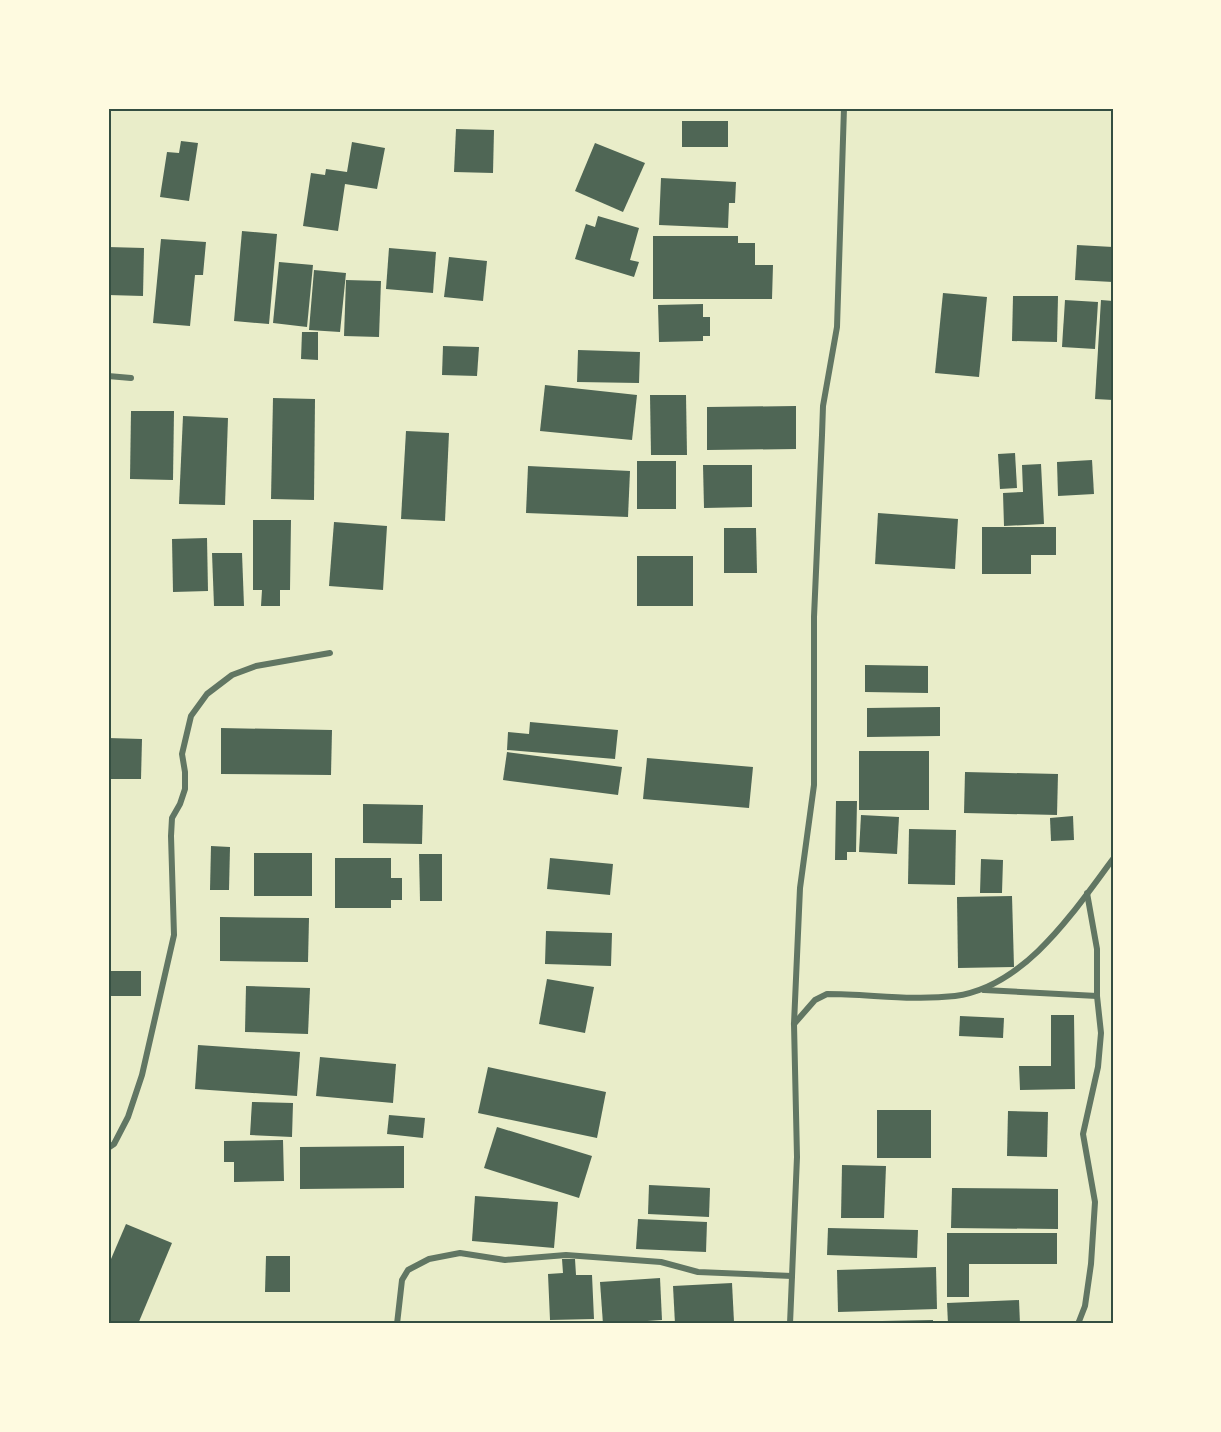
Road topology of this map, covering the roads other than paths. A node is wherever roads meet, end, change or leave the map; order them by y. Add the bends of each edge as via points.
1 (844, 108) edge
2 (108, 376) edge
3 (131, 378) dead end
4 (330, 653) dead end
5 (1113, 859) edge
6 (1087, 893) junction
7 (981, 990) junction
8 (1097, 996) junction
9 (794, 1024) junction
10 (108, 1148) edge
11 (792, 1276) junction
12 (397, 1324) edge
13 (790, 1324) edge
14 (1078, 1324) edge

1 - 9 street via 837,327 823,406 814,618 814,785 800,888
2 - 3 street
4 - 10 street via 256,666 232,675 207,694 191,716 182,754 185,789 172,818 174,935 142,1075 128,1117
5 - 6 street
6 - 7 street via 1053,937 1010,974
6 - 8 street via 1097,949
7 - 8 street
7 - 9 street via 921,999 827,994 815,1000
8 - 14 street via 1101,1033 1098,1067 1083,1134 1094,1191 1094,1223 1087,1296
9 - 11 street via 797,1157
11 - 12 street via 698,1272 661,1262 566,1256 505,1260 460,1253 429,1259 408,1270 402,1280
11 - 13 street

